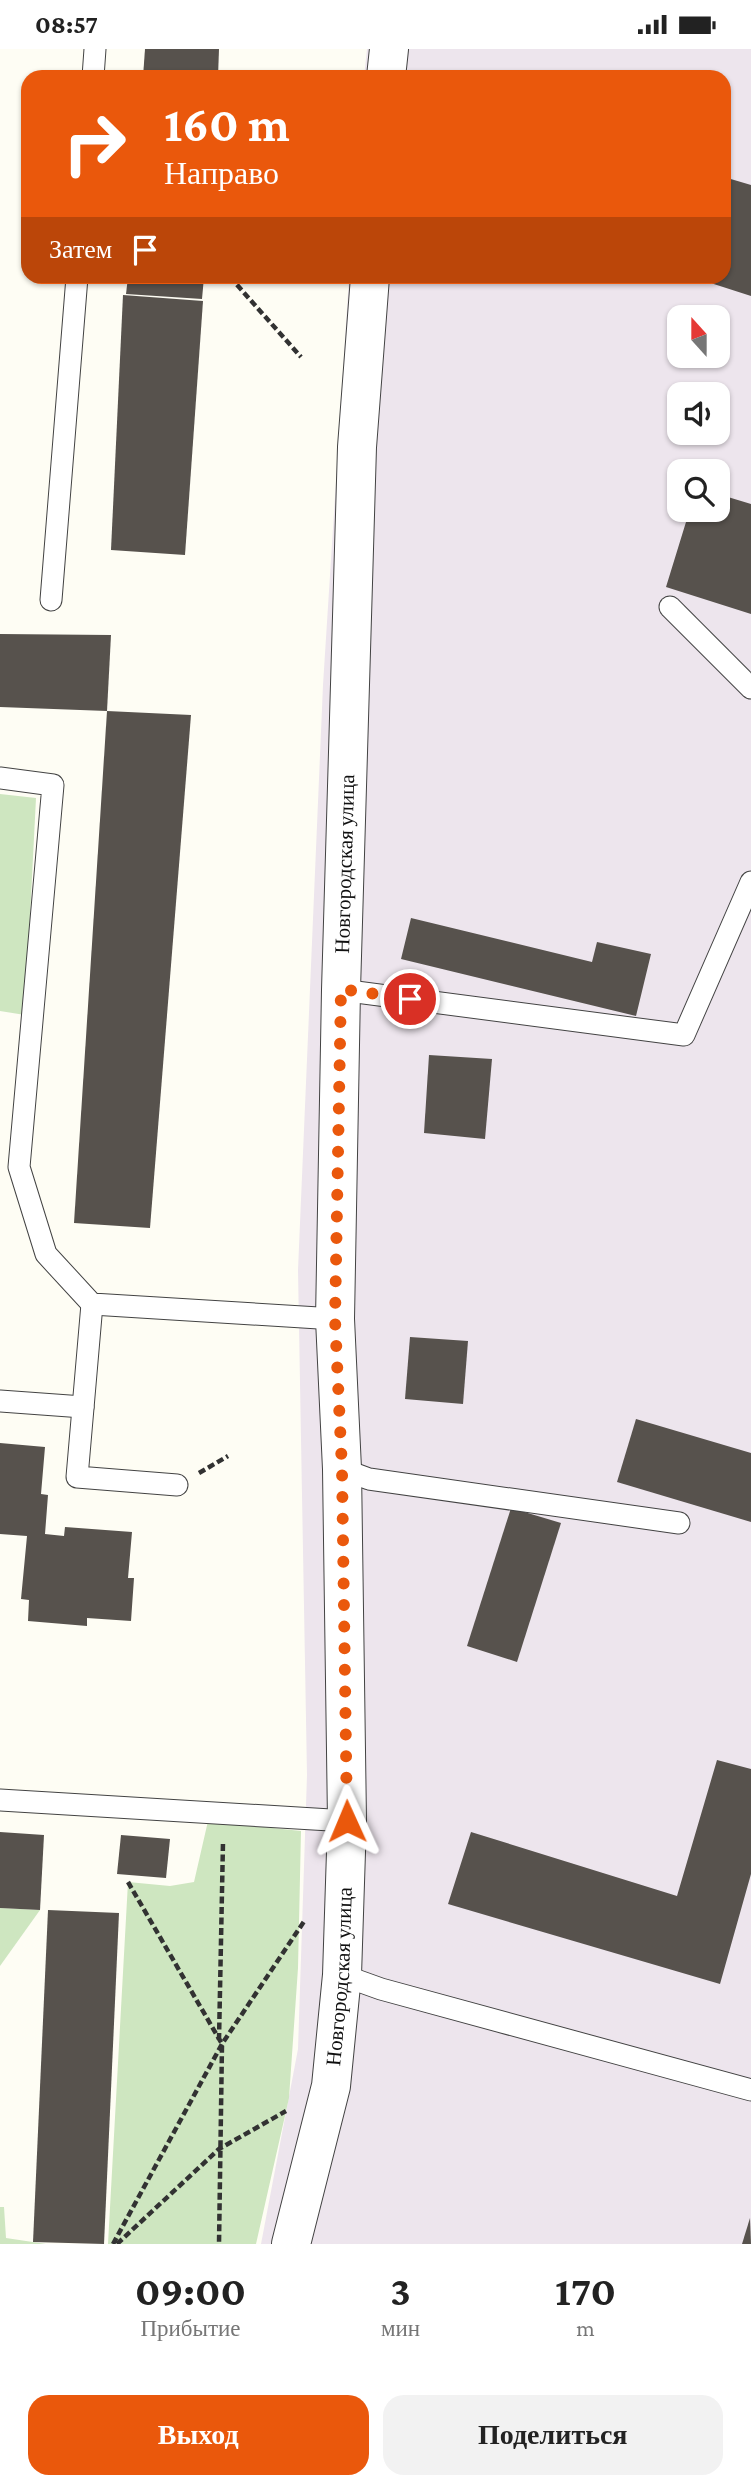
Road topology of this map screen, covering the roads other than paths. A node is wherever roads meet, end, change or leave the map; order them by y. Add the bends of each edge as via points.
1 (95, 49) edge
2 (389, 49) edge
3 (94, 70) edge
4 (387, 70) edge
5 (76, 284) edge
6 (369, 284) edge
7 (51, 600) dead end
8 (670, 607) dead end
9 (751, 688) edge
10 (0, 778) edge
11 (751, 882) edge
12 (341, 989) junction
13 (10, 1167) edge
14 (92, 1304) junction
15 (335, 1319) junction
16 (0, 1401) edge
17 (83, 1407) junction
18 (342, 1469) junction
19 (177, 1485) dead end
20 (679, 1523) dead end
21 (0, 1800) edge
22 (347, 1821) junction
23 (342, 1975) junction
24 (750, 2088) edge
25 (290, 2244) edge

1 - 3 lane
2 - 4 street
5 - 7 lane
6 - 12 street, Новгородская улица via 357,447
8 - 9 lane
10 - 13 lane via 53,785
11 - 12 lane via 684,1035
12 - 15 street, Новгородская улица
13 - 14 lane via 46,1254
14 - 15 lane
14 - 17 lane
15 - 18 street, Новгородская улица
16 - 17 lane
17 - 19 lane via 77,1477
18 - 20 lane via 369,1479
18 - 22 street, Новгородская улица
21 - 22 lane
22 - 23 street, Новгородская улица
23 - 24 lane
23 - 25 street, Новгородская улица via 331,2086

